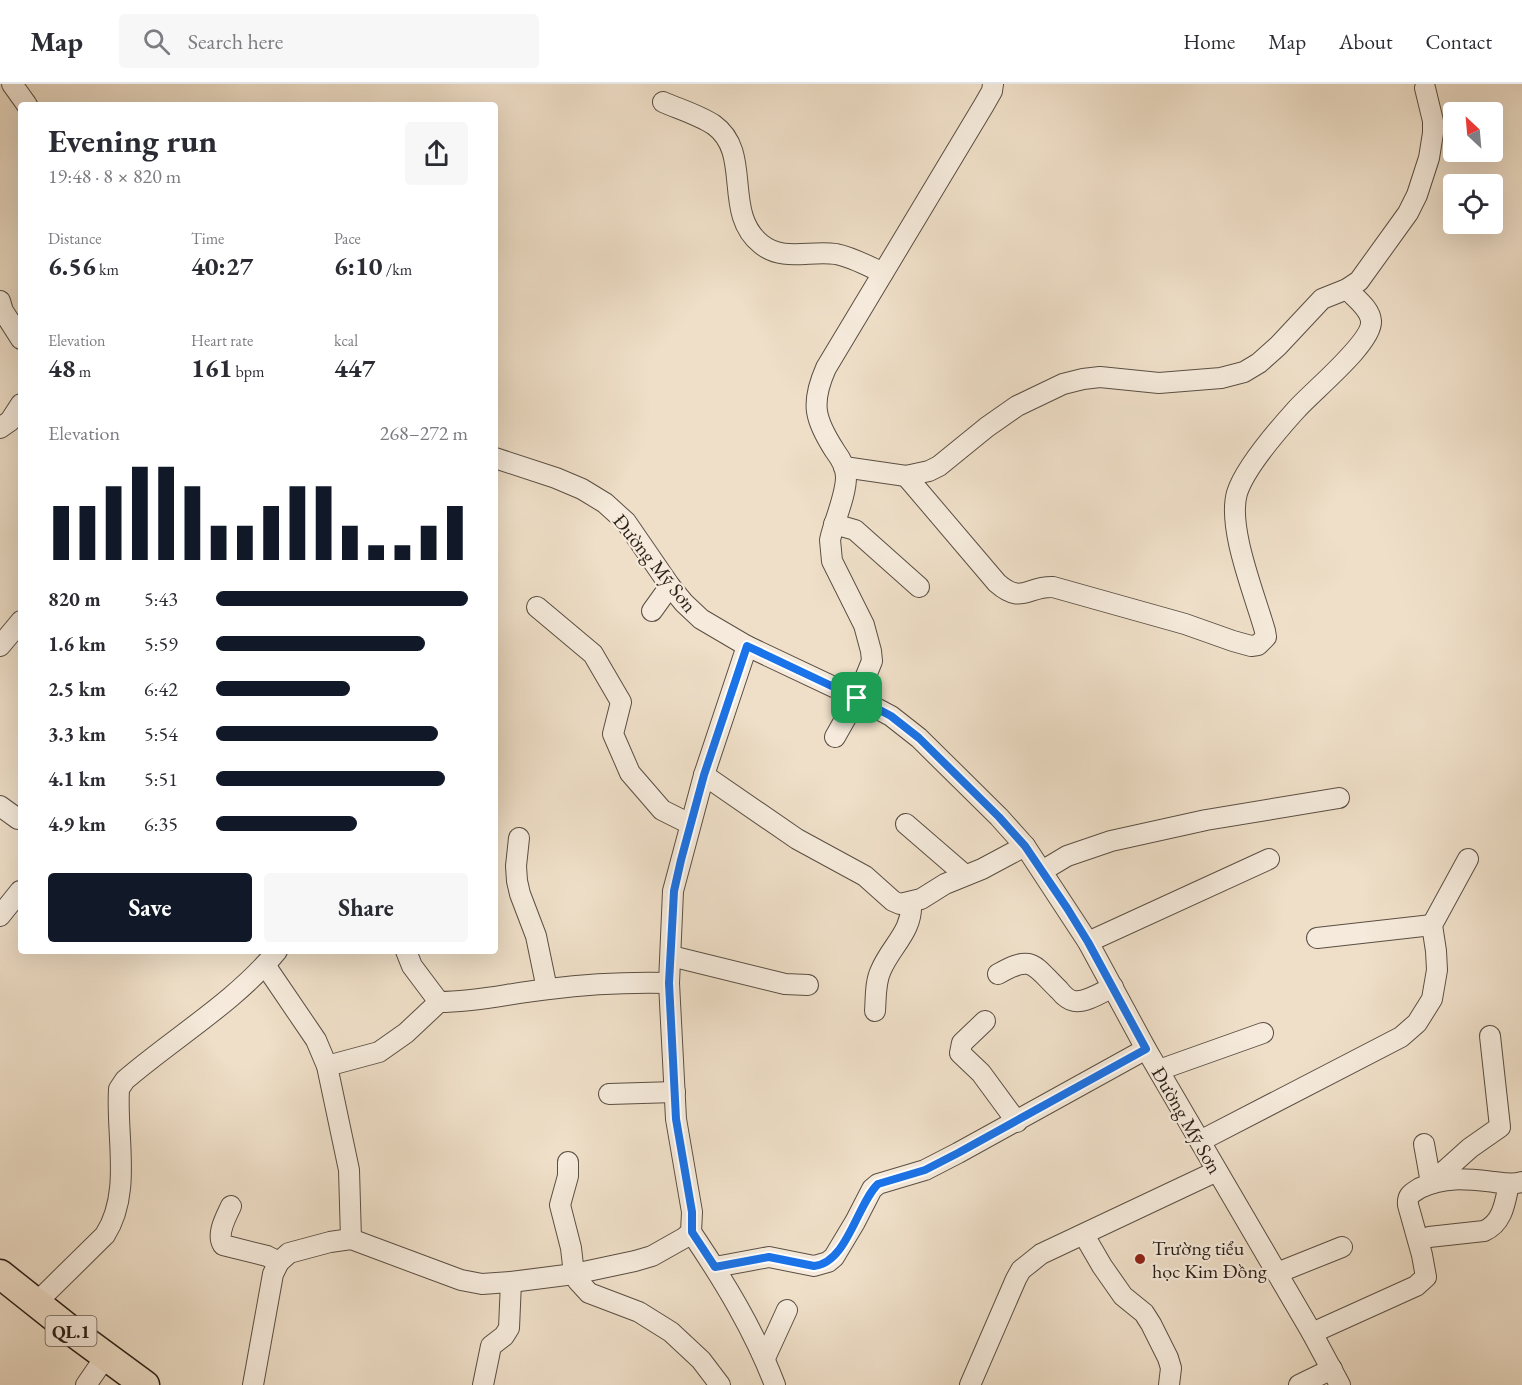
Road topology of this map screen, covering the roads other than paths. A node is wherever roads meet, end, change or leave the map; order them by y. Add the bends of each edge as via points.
1 (12, 84) edge
2 (993, 84) edge
3 (1425, 88) dead end
4 (25, 102) edge
5 (663, 102) dead end
6 (883, 273) junction
7 (1347, 289) junction
8 (0, 301) edge
9 (18, 334) edge
10 (18, 409) edge
11 (0, 428) edge
12 (498, 459) edge
13 (844, 467) junction
14 (906, 476) junction
15 (834, 524) junction
16 (670, 586) junction
17 (919, 587) dead end
18 (537, 607) dead end
19 (652, 611) dead end
20 (18, 625) edge
21 (0, 646) edge
22 (747, 646) junction
23 (857, 698) junction
24 (835, 737) dead end
25 (704, 775) junction
26 (1339, 798) dead end
27 (0, 806) edge
28 (18, 817) edge
29 (690, 824) junction
30 (906, 824) dead end
31 (519, 838) dead end
32 (1025, 846) junction
33 (1269, 859) dead end
34 (1468, 859) dead end
35 (1042, 871) junction
36 (965, 875) junction
37 (18, 894) edge
38 (911, 903) junction
39 (0, 916) edge
40 (1432, 925) junction
41 (1317, 939) dead end
42 (1088, 942) junction
43 (407, 954) edge
44 (671, 956) junction
45 (271, 958) edge
46 (998, 974) dead end
47 (669, 983) junction
48 (808, 985) dead end
49 (1113, 987) junction
50 (547, 989) junction
51 (439, 1002) junction
52 (875, 1011) dead end
53 (985, 1021) dead end
54 (1263, 1033) dead end
55 (1490, 1036) dead end
56 (1146, 1049) junction
57 (327, 1066) junction
58 (1159, 1070) junction
59 (675, 1092) junction
60 (609, 1094) dead end
61 (1017, 1122) junction
62 (1200, 1141) junction
63 (1424, 1144) dead end
64 (568, 1162) dead end
65 (1216, 1172) junction
66 (1431, 1183) junction
67 (1516, 1183) edge
68 (231, 1206) dead end
69 (692, 1232) junction
70 (1084, 1235) junction
71 (1429, 1237) dead end
72 (351, 1239) junction
73 (1342, 1247) dead end
74 (279, 1262) junction
75 (715, 1267) junction
76 (1277, 1273) junction
77 (574, 1274) junction
78 (1, 1277) edge
79 (512, 1282) junction
80 (36, 1303) junction
81 (787, 1310) dead end
82 (1312, 1333) junction
83 (106, 1356) junction
84 (765, 1358) junction
85 (1336, 1377) edge
86 (86, 1385) edge
87 (145, 1385) edge
88 (253, 1385) edge
89 (483, 1385) edge
90 (720, 1385) edge
91 (775, 1385) edge
92 (970, 1385) edge
93 (1169, 1385) edge
94 (1299, 1385) edge

1 - 4 street
2 - 6 street
3 - 7 street via 1433,133 1417,195 1398,230 1359,281
5 - 6 street via 713,124 726,137 737,174 739,209 753,237 762,245 784,255 840,255
6 - 13 street via 820,382 818,424
7 - 14 street via 1322,299 1278,346 1244,372 1159,383 1100,377 1063,384 1017,406 939,466
7 - 14 street via 1368,311 1371,328 1346,361 1295,410 1244,477 1237,494 1235,515 1242,554 1266,637 1258,645 1053,587 1023,594 1006,591
8 - 9 street
10 - 11 street
12 - 16 street, Đường Mỹ Sơn via 556,478 605,503 626,522
13 - 14 street
13 - 15 street via 844,486
15 - 17 street via 855,530
15 - 23 street via 830,540 832,561 864,625 871,651 869,672
16 - 19 street
16 - 22 street, Đường Mỹ Sơn via 701,619
18 - 29 street via 593,654 621,702 613,734 630,773 662,810
20 - 21 street
22 - 23 street, Đường Mỹ Sơn
22 - 25 street
23 - 24 street
23 - 32 street, Đường Mỹ Sơn via 891,716 919,738
25 - 29 street
25 - 38 street via 797,839 865,876 893,901
26 - 35 street via 1206,820 1111,841 1067,856
27 - 28 street
29 - 44 street via 674,891
30 - 36 street
31 - 50 street via 517,881 538,943
32 - 35 street, Đường Mỹ Sơn
32 - 36 street
33 - 42 street
34 - 40 street
35 - 42 street, Đường Mỹ Sơn
36 - 38 street
37 - 39 street
38 - 52 street via 908,925 878,977
40 - 41 street
40 - 62 street via 1435,988 1411,1030
42 - 49 street, Đường Mỹ Sơn
43 - 51 street
44 - 47 street
44 - 48 street via 785,984
45 - 57 street
45 - 80 street via 238,991 125,1080 119,1089 120,1184 113,1222 105,1235
46 - 49 street via 1022,962 1034,965 1072,1000
47 - 50 street
47 - 59 street
49 - 56 street, Đường Mỹ Sơn
50 - 51 street via 480,1001
51 - 57 street via 379,1052
53 - 61 street via 962,1043 960,1053 981,1073
54 - 58 street
55 - 66 street via 1500,1127
56 - 58 street, Đường Mỹ Sơn
56 - 61 street
57 - 72 street via 349,1170
58 - 62 street, Đường Mỹ Sơn
59 - 60 street
59 - 69 street
61 - 75 street via 925,1170 878,1184 834,1257 821,1265 769,1257
62 - 65 street, Đường Mỹ Sơn
63 - 66 street
64 - 77 street via 560,1205
65 - 70 street
65 - 76 street, Đường Mỹ Sơn
66 - 67 street via 1445,1179
66 - 82 street via 1410,1193 1407,1199 1426,1277 1416,1286
67 - 71 street via 1491,1228
68 - 74 street via 220,1234 222,1245
69 - 75 street
69 - 77 street via 652,1256
70 - 92 street via 1041,1254 1021,1270
70 - 93 street via 1123,1296 1152,1324 1171,1368
72 - 74 street via 301,1249
72 - 79 street via 461,1280 482,1284
73 - 76 street
74 - 88 street via 273,1274
75 - 84 street
76 - 82 street, Đường Mỹ Sơn
77 - 79 street
77 - 90 street via 589,1293 639,1312 671,1332 701,1360
78 - 80 highway, QL.1
79 - 89 street via 509,1329 491,1346
80 - 83 highway, QL.1
81 - 84 street
82 - 85 street, Đường Mỹ Sơn
83 - 86 street
83 - 87 highway, QL.1
84 - 91 street
85 - 94 street

